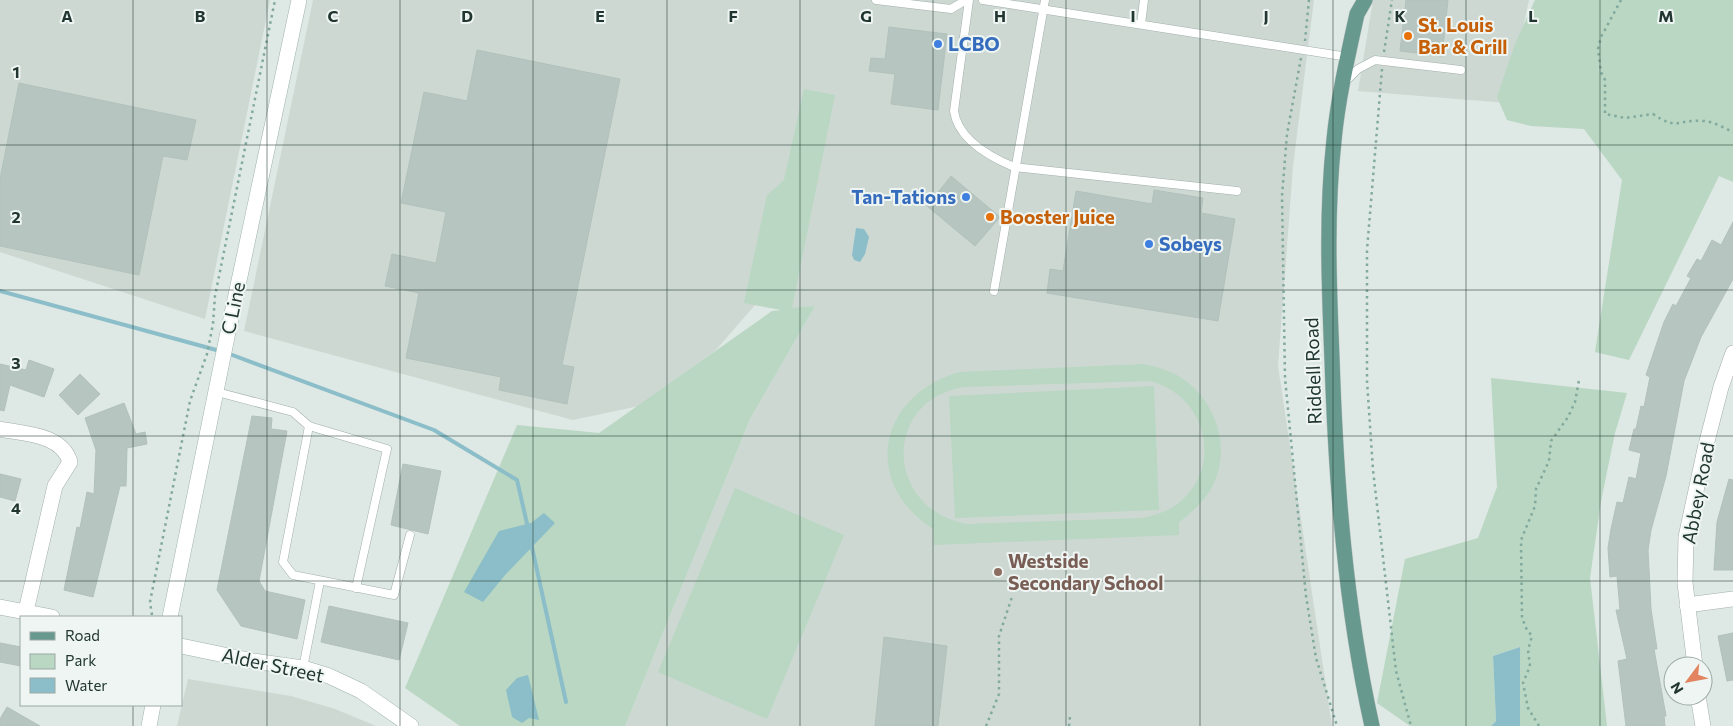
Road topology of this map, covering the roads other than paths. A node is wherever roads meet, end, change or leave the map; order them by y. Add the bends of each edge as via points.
1 (299, 0) edge
2 (876, 0) edge
3 (967, 0) edge
4 (983, 0) edge
5 (1044, 0) edge
6 (1144, 0) edge
7 (1365, 0) edge
8 (1354, 7) edge
9 (1043, 9) junction
10 (1141, 24) junction
11 (1348, 57) junction
12 (1461, 70) dead end
13 (1343, 84) junction
14 (1014, 167) junction
15 (1238, 191) dead end
16 (994, 291) dead end
17 (1733, 353) edge
18 (1727, 388) edge
19 (217, 392) junction
20 (309, 426) junction
21 (0, 429) edge
22 (410, 535) dead end
23 (320, 581) junction
24 (356, 588) junction
25 (1733, 599) edge
26 (1687, 605) junction
27 (0, 607) edge
28 (26, 611) junction
29 (48, 616) edge
30 (170, 616) edge
31 (182, 646) edge
32 (1694, 656) edge
33 (303, 668) junction
34 (153, 706) edge
35 (1699, 706) edge
36 (148, 726) edge
37 (411, 726) edge
38 (1372, 726) edge
39 (1702, 726) edge

1 - 19 street, C Line
2 - 3 lane via 951,9
3 - 14 lane via 954,95 956,123 978,148
4 - 9 lane
5 - 9 lane
6 - 10 lane
7 - 8 main road, Riddell Road
8 - 11 main road, Riddell Road
9 - 10 lane
9 - 14 lane
10 - 11 lane
11 - 13 main road, Riddell Road
12 - 13 lane via 1383,60 1366,64
13 - 38 main road, Riddell Road via 1334,139 1328,244 1334,406 1343,545
14 - 15 lane
14 - 16 lane
17 - 18 street, Abbey Road
18 - 26 street, Abbey Road via 1686,537
19 - 20 lane via 293,412
19 - 30 street, C Line
20 - 23 lane via 283,562 293,575
20 - 24 lane via 387,449
21 - 28 street via 53,441 65,450 70,462 55,486
22 - 24 lane via 394,595
23 - 24 lane
23 - 33 lane
25 - 26 street
26 - 32 street, Abbey Road
27 - 28 street
28 - 29 street
31 - 33 street, Alder Street
33 - 37 street, Alder Street via 361,691
34 - 36 street
35 - 39 street

